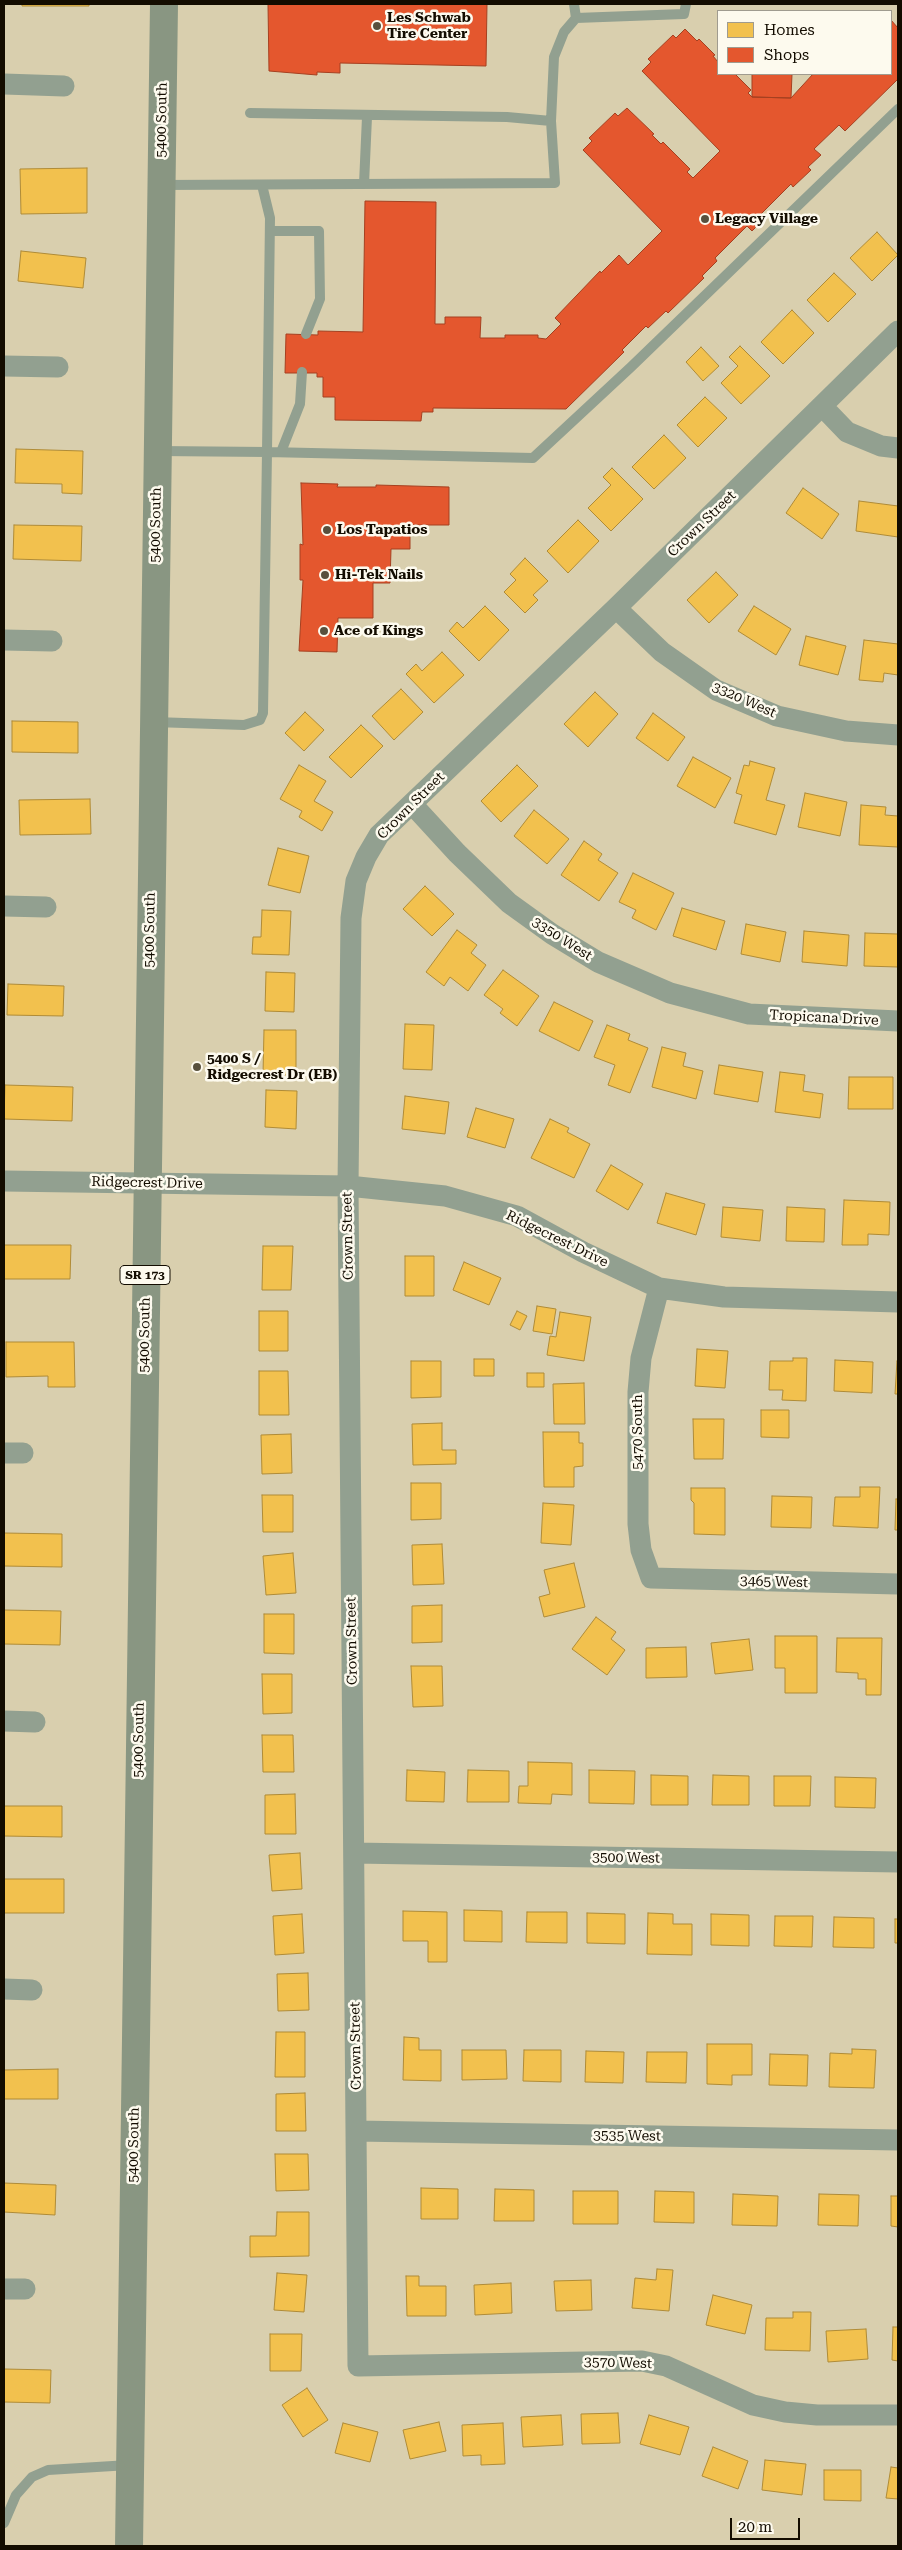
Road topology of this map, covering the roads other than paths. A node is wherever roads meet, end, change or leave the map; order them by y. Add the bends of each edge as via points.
1 (164, 4) edge
2 (574, 4) edge
3 (686, 4) edge
4 (576, 18) junction
5 (4, 84) edge
6 (64, 86) dead end
7 (898, 110) edge
8 (250, 113) dead end
9 (366, 117) junction
10 (551, 121) junction
11 (364, 184) junction
12 (161, 185) junction
13 (262, 185) junction
14 (270, 231) junction
15 (898, 331) edge
16 (306, 334) dead end
17 (4, 366) edge
18 (58, 367) dead end
19 (302, 372) dead end
20 (822, 406) junction
21 (898, 448) edge
22 (157, 451) junction
23 (267, 452) junction
24 (281, 452) junction
25 (616, 608) junction
26 (4, 640) edge
27 (52, 641) dead end
28 (154, 722) junction
29 (898, 735) edge
30 (412, 804) junction
31 (4, 906) edge
32 (46, 907) dead end
33 (749, 1014) joint
34 (898, 1021) edge
35 (4, 1181) edge
36 (146, 1184) junction
37 (348, 1186) junction
38 (660, 1288) junction
39 (898, 1302) edge
40 (650, 1578) joint
41 (898, 1584) edge
42 (4, 1721) edge
43 (35, 1722) dead end
44 (354, 1853) junction
45 (898, 1862) edge
46 (4, 1989) edge
47 (32, 1990) dead end
48 (356, 2131) junction
49 (898, 2140) edge
50 (358, 2366) joint
51 (898, 2414) edge
52 (130, 2465) junction
53 (4, 2524) edge
54 (129, 2546) edge

1 - 12 main road, 5400 South / SR 173
2 - 4 lane
3 - 4 lane via 684,14
4 - 10 lane via 564,32 554,57
5 - 6 street
7 - 24 lane via 533,458
8 - 9 lane
9 - 10 lane via 507,117
9 - 11 lane
10 - 11 lane via 556,183
11 - 13 lane
12 - 13 lane
12 - 22 main road, 5400 South / SR 173
13 - 14 lane
14 - 16 lane via 319,231 320,299
14 - 23 lane
15 - 20 street, Crown Street
17 - 18 street
19 - 24 lane via 300,404
20 - 21 street via 847,432 881,446
20 - 25 street, Crown Street
22 - 23 lane
22 - 28 main road, 5400 South / SR 173
23 - 24 lane
23 - 28 lane via 263,713 260,720 244,725
25 - 29 street, 3320 West via 662,652 716,690 777,716 846,731
25 - 30 street, Crown Street
26 - 27 street
28 - 36 main road, 5400 South / SR 173
30 - 33 street, 3350 West via 508,903 552,934 598,962 670,993
30 - 37 street, Crown Street via 379,835 356,881 351,918
31 - 32 street
33 - 34 street, Tropicana Drive
35 - 36 street, Ridgecrest Drive
36 - 37 street, Ridgecrest Drive
36 - 52 main road, 5400 South / SR 173
37 - 38 street, Ridgecrest Drive via 445,1196 517,1216
37 - 44 street, Crown Street
38 - 39 street, Ridgecrest Drive via 724,1297
38 - 40 street, 5470 South via 641,1358 638,1392 638,1524 641,1550
40 - 41 street, 3465 West
42 - 43 street
44 - 45 street, 3500 West
44 - 48 street, Crown Street
46 - 47 street
48 - 49 street, 3535 West
48 - 50 street, Crown Street
50 - 51 street, 3570 West via 642,2362 666,2366 753,2405 786,2412
52 - 53 lane via 40,2473 16,2495
52 - 54 main road, 5400 South / SR 173

